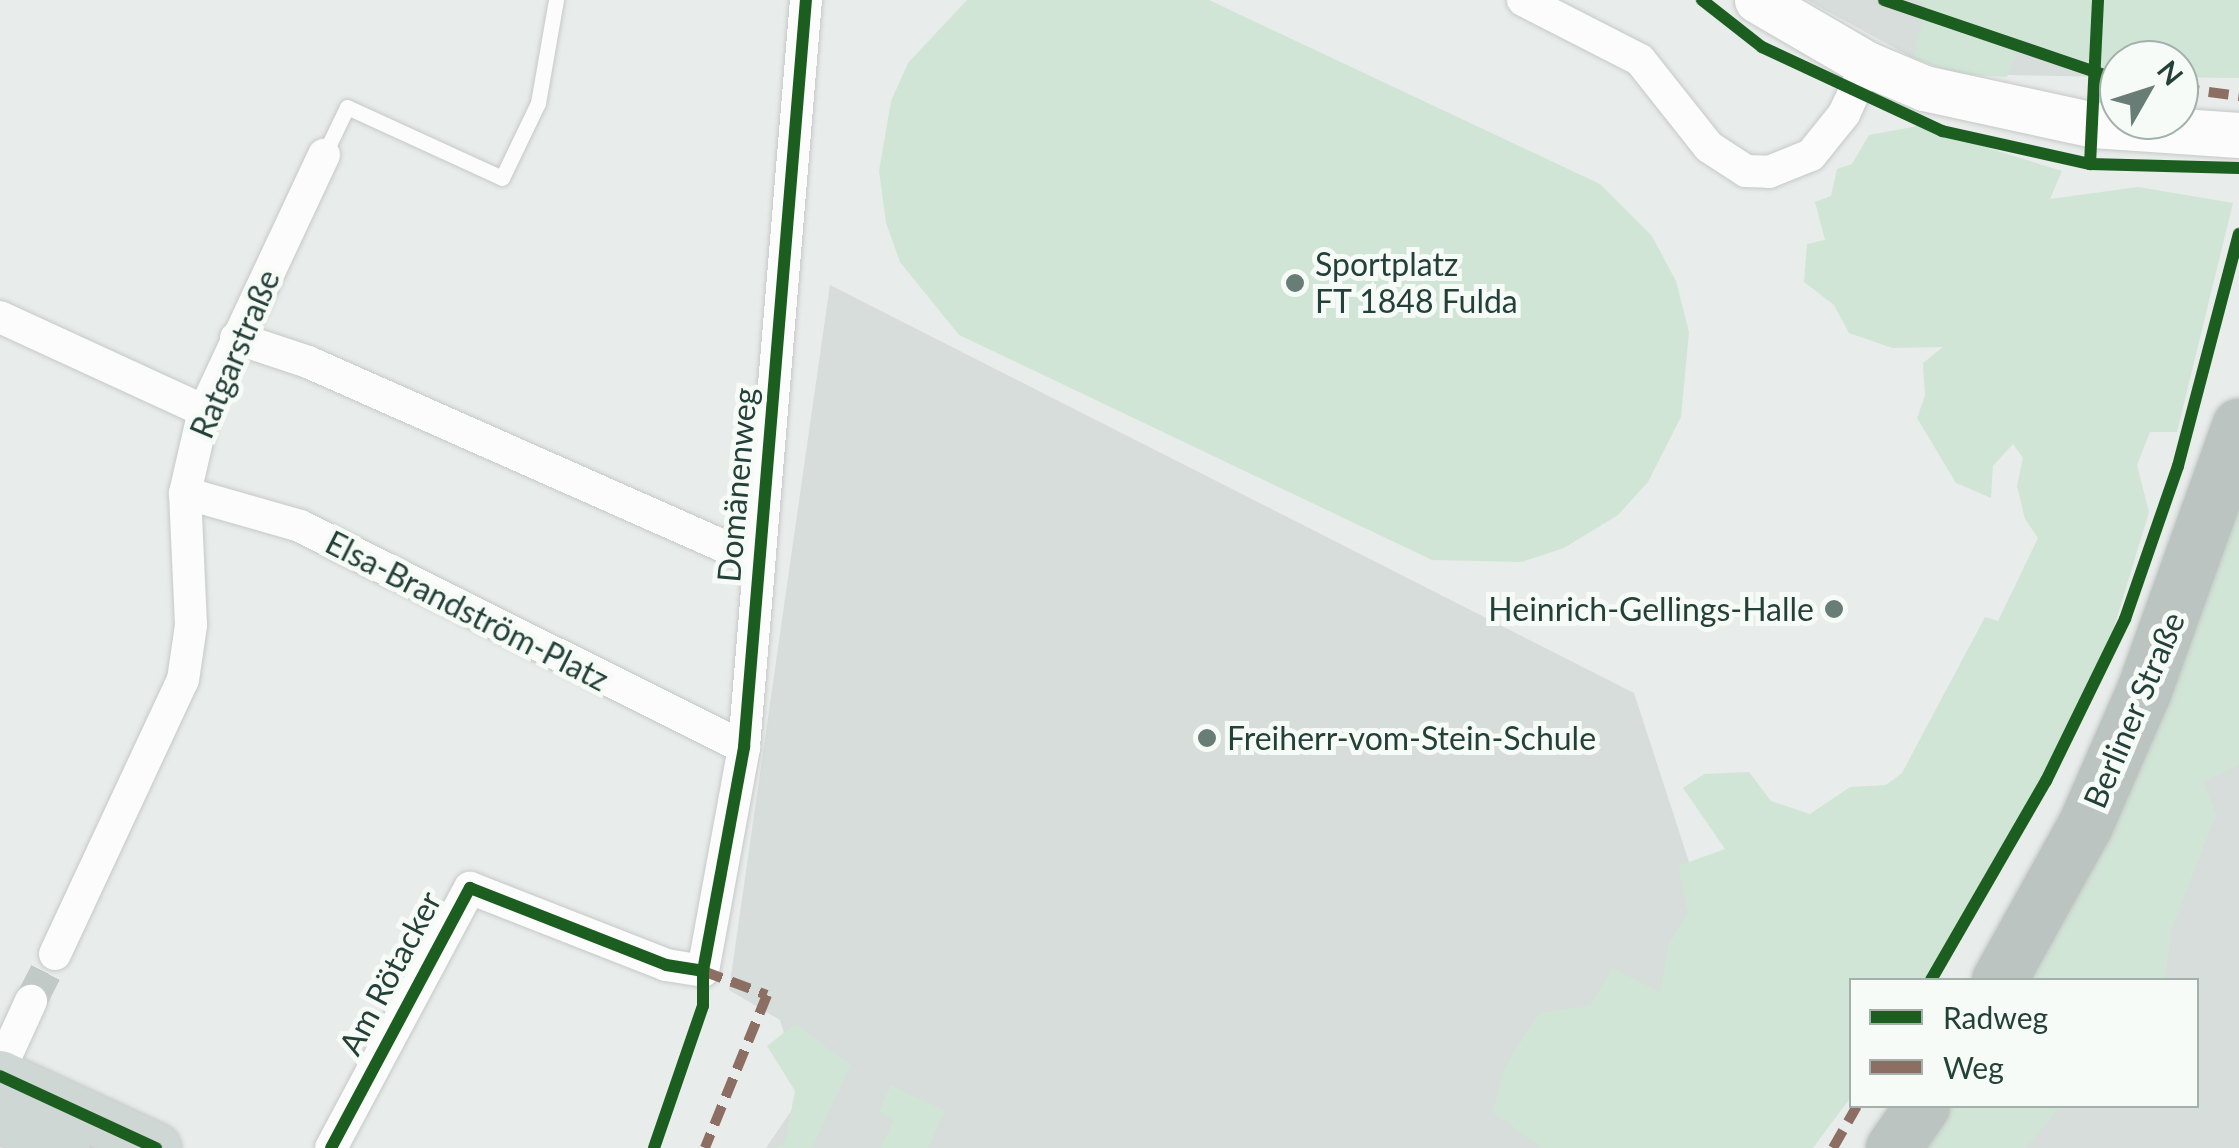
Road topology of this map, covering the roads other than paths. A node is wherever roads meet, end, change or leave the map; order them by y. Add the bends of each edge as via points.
1 (556, 0) edge
2 (806, 0) edge
3 (1523, 0) edge
4 (1757, 0) edge
5 (1867, 64) junction
6 (2239, 135) edge
7 (324, 155) joint
8 (0, 317) edge
9 (236, 338) junction
10 (204, 411) junction
11 (2239, 426) edge
12 (184, 493) junction
13 (758, 561) junction
14 (744, 747) junction
15 (55, 954) tunnel mouth
16 (703, 971) joint
17 (2000, 978) edge
18 (31, 1000) tunnel mouth
19 (0, 1073) edge
20 (1921, 1108) edge
21 (0, 1118) edge
22 (65, 1148) edge
23 (156, 1148) edge
24 (330, 1148) edge
25 (1893, 1148) edge

1 - 7 lane via 538,103 502,178 347,106
2 - 13 street, Domänenweg
3 - 5 street via 1640,60 1710,146 1746,170 1769,172 1811,154 1844,114
4 - 5 main road
5 - 6 main road via 1924,88 2093,124
7 - 9 street, Ratgarstraße
8 - 10 street
9 - 10 street, Ratgarstraße
9 - 13 street via 308,362
10 - 12 street, Ratgarstraße
11 - 17 highway, Berliner Straße via 2144,690 2085,825
12 - 14 street, Elsa-Brandström-Platz via 300,526
12 - 15 street, Ratgarstraße via 190,624 183,680
13 - 14 street, Domänenweg
14 - 16 street, Domänenweg
16 - 24 street, Am Rötacker via 666,965 470,888
18 - 19 street
19 - 23 main road
20 - 25 highway
21 - 22 main road

